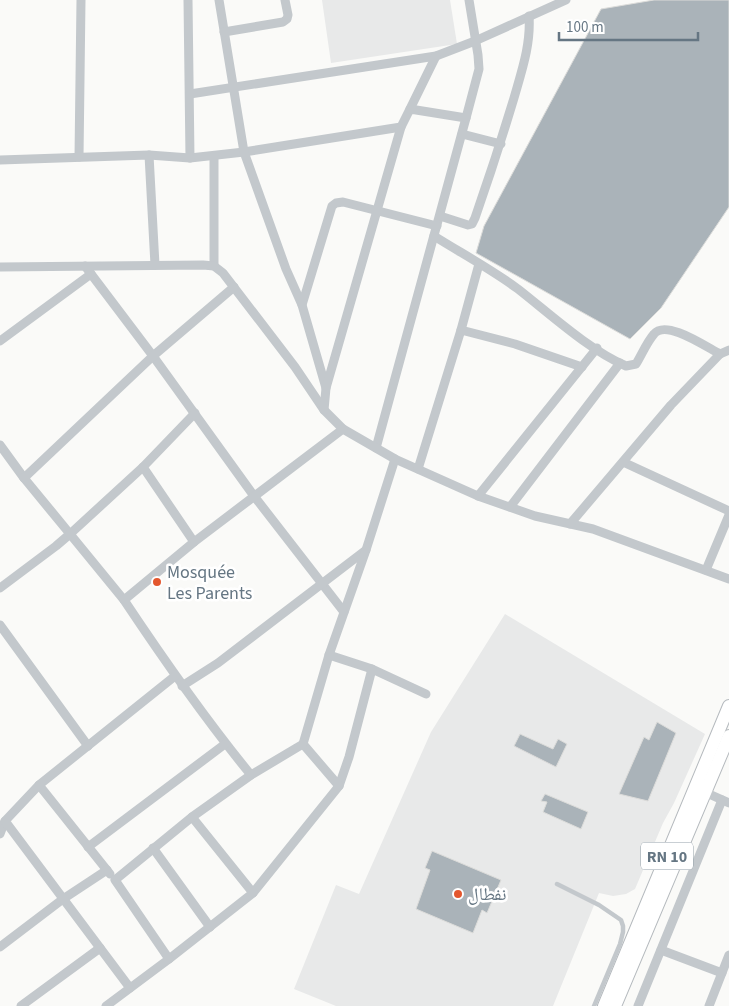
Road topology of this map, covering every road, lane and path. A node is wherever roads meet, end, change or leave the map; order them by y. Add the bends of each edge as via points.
1 (81, 0) edge
2 (188, 0) edge
3 (219, 0) edge
4 (285, 0) edge
5 (469, 0) edge
6 (538, 0) edge
7 (566, 0) edge
8 (540, 10) junction
9 (529, 16) junction
10 (224, 32) junction
11 (474, 41) junction
12 (436, 56) junction
13 (233, 88) junction
14 (190, 94) junction
15 (410, 109) junction
16 (466, 118) junction
17 (401, 127) junction
18 (462, 134) junction
19 (501, 144) junction
20 (244, 152) junction
21 (149, 155) junction
22 (214, 156) junction
23 (79, 157) junction
24 (190, 158) junction
25 (0, 160) edge
26 (377, 210) junction
27 (440, 216) junction
28 (437, 226) junction
29 (434, 236) junction
30 (479, 264) junction
31 (155, 265) junction
32 (85, 266) junction
33 (214, 266) junction
34 (0, 267) edge
35 (91, 274) junction
36 (234, 287) junction
37 (302, 305) junction
38 (462, 330) junction
39 (0, 341) edge
40 (596, 348) junction
41 (729, 350) edge
42 (720, 354) junction
43 (153, 356) junction
44 (620, 363) junction
45 (582, 366) junction
46 (326, 388) junction
47 (324, 410) junction
48 (195, 413) junction
49 (343, 429) junction
50 (0, 444) edge
51 (376, 448) junction
52 (395, 459) junction
53 (623, 462) junction
54 (143, 467) junction
55 (418, 468) junction
56 (24, 478) junction
57 (254, 496) junction
58 (478, 496) junction
59 (510, 507) junction
60 (729, 511) edge
61 (729, 515) edge
62 (570, 524) junction
63 (70, 534) junction
64 (194, 542) junction
65 (366, 550) junction
66 (706, 570) junction
67 (729, 579) edge
68 (322, 582) junction
69 (0, 588) edge
70 (124, 600) junction
71 (344, 612) junction
72 (0, 625) edge
73 (329, 655) junction
74 (372, 669) junction
75 (175, 676) junction
76 (182, 686) junction
77 (426, 694) dead end
78 (729, 706) edge
79 (729, 736) edge
80 (225, 744) junction
81 (303, 744) junction
82 (88, 746) junction
83 (251, 775) junction
84 (39, 785) junction
85 (339, 786) junction
86 (700, 791) junction
87 (725, 801) edge
88 (192, 817) junction
89 (5, 821) junction
90 (0, 834) edge
91 (88, 847) junction
92 (153, 848) junction
93 (107, 870) junction
94 (115, 880) junction
95 (557, 884) dead end
96 (253, 893) junction
97 (63, 899) junction
98 (210, 927) junction
99 (0, 947) edge
100 (100, 948) junction
101 (661, 950) junction
102 (729, 955) edge
103 (169, 959) junction
104 (722, 973) junction
105 (130, 988) junction
106 (20, 1006) edge
107 (106, 1006) edge
108 (594, 1006) edge
109 (604, 1006) edge
110 (615, 1006) edge
111 (638, 1006) edge
112 (709, 1006) edge

1 - 23 street
2 - 14 street
3 - 10 street
4 - 10 street via 288,15 283,22
5 - 11 street
6 - 8 street
7 - 8 street
8 - 9 street
9 - 11 street
9 - 19 street via 528,44
10 - 13 street
11 - 12 street
11 - 16 street via 478,69
12 - 13 street
12 - 15 street
13 - 14 street
13 - 20 street
14 - 24 street
15 - 16 street
15 - 17 street
16 - 18 street
17 - 20 street
17 - 26 street
18 - 19 street
18 - 27 street
19 - 27 street via 472,224
20 - 22 street
20 - 37 street
21 - 23 street
21 - 24 street
21 - 31 street
22 - 24 street
22 - 33 street
23 - 25 street
26 - 28 street
26 - 37 street via 343,202 332,206
26 - 46 street
27 - 28 street
28 - 29 street
29 - 30 street
29 - 51 street
30 - 38 street
30 - 40 street
31 - 32 street
31 - 33 street
32 - 34 street
32 - 35 street
33 - 36 street
35 - 39 street
35 - 43 street
36 - 43 street
36 - 47 street
37 - 46 street
38 - 45 street
38 - 55 street
40 - 44 street
40 - 45 street
41 - 42 street
42 - 44 street via 666,328 655,332 636,364 626,366
42 - 53 street
43 - 48 street
43 - 56 street
44 - 59 street
45 - 58 street
46 - 47 street
47 - 49 street
48 - 54 street
48 - 57 street
49 - 51 street
49 - 57 street
50 - 56 street
51 - 52 street
52 - 55 street
52 - 65 street
53 - 60 street
53 - 62 street
54 - 63 street
54 - 64 street
55 - 58 street
56 - 63 street
57 - 64 street
57 - 68 street
58 - 59 street
59 - 62 street
61 - 66 street
62 - 66 street via 627,540
63 - 69 street
63 - 70 street
64 - 70 street
65 - 68 street
65 - 71 street
66 - 67 street
68 - 71 street
68 - 76 street
70 - 75 street
71 - 73 street
72 - 82 street
73 - 74 street
73 - 81 street
74 - 77 street
74 - 85 street
75 - 76 street
75 - 82 street
76 - 80 street
78 - 86 main road, RN 10
79 - 86 main road, RN 10
80 - 83 street
80 - 91 street
81 - 83 street
81 - 85 street
82 - 84 street
83 - 88 street
84 - 89 street
84 - 91 street
85 - 96 street
86 - 87 street
86 - 109 main road, RN 10
86 - 110 main road, RN 10
87 - 101 street
88 - 92 street
88 - 96 street
89 - 90 street
89 - 97 street
91 - 93 street
92 - 94 street
92 - 98 street
93 - 94 street
93 - 97 street
94 - 103 street
95 - 108 lane via 599,904 621,920 623,926 620,944
96 - 98 street
97 - 99 street
97 - 100 street
98 - 103 street
100 - 105 street
100 - 106 street
101 - 104 street
101 - 111 street
102 - 104 street
103 - 105 street
104 - 112 street
105 - 107 street

